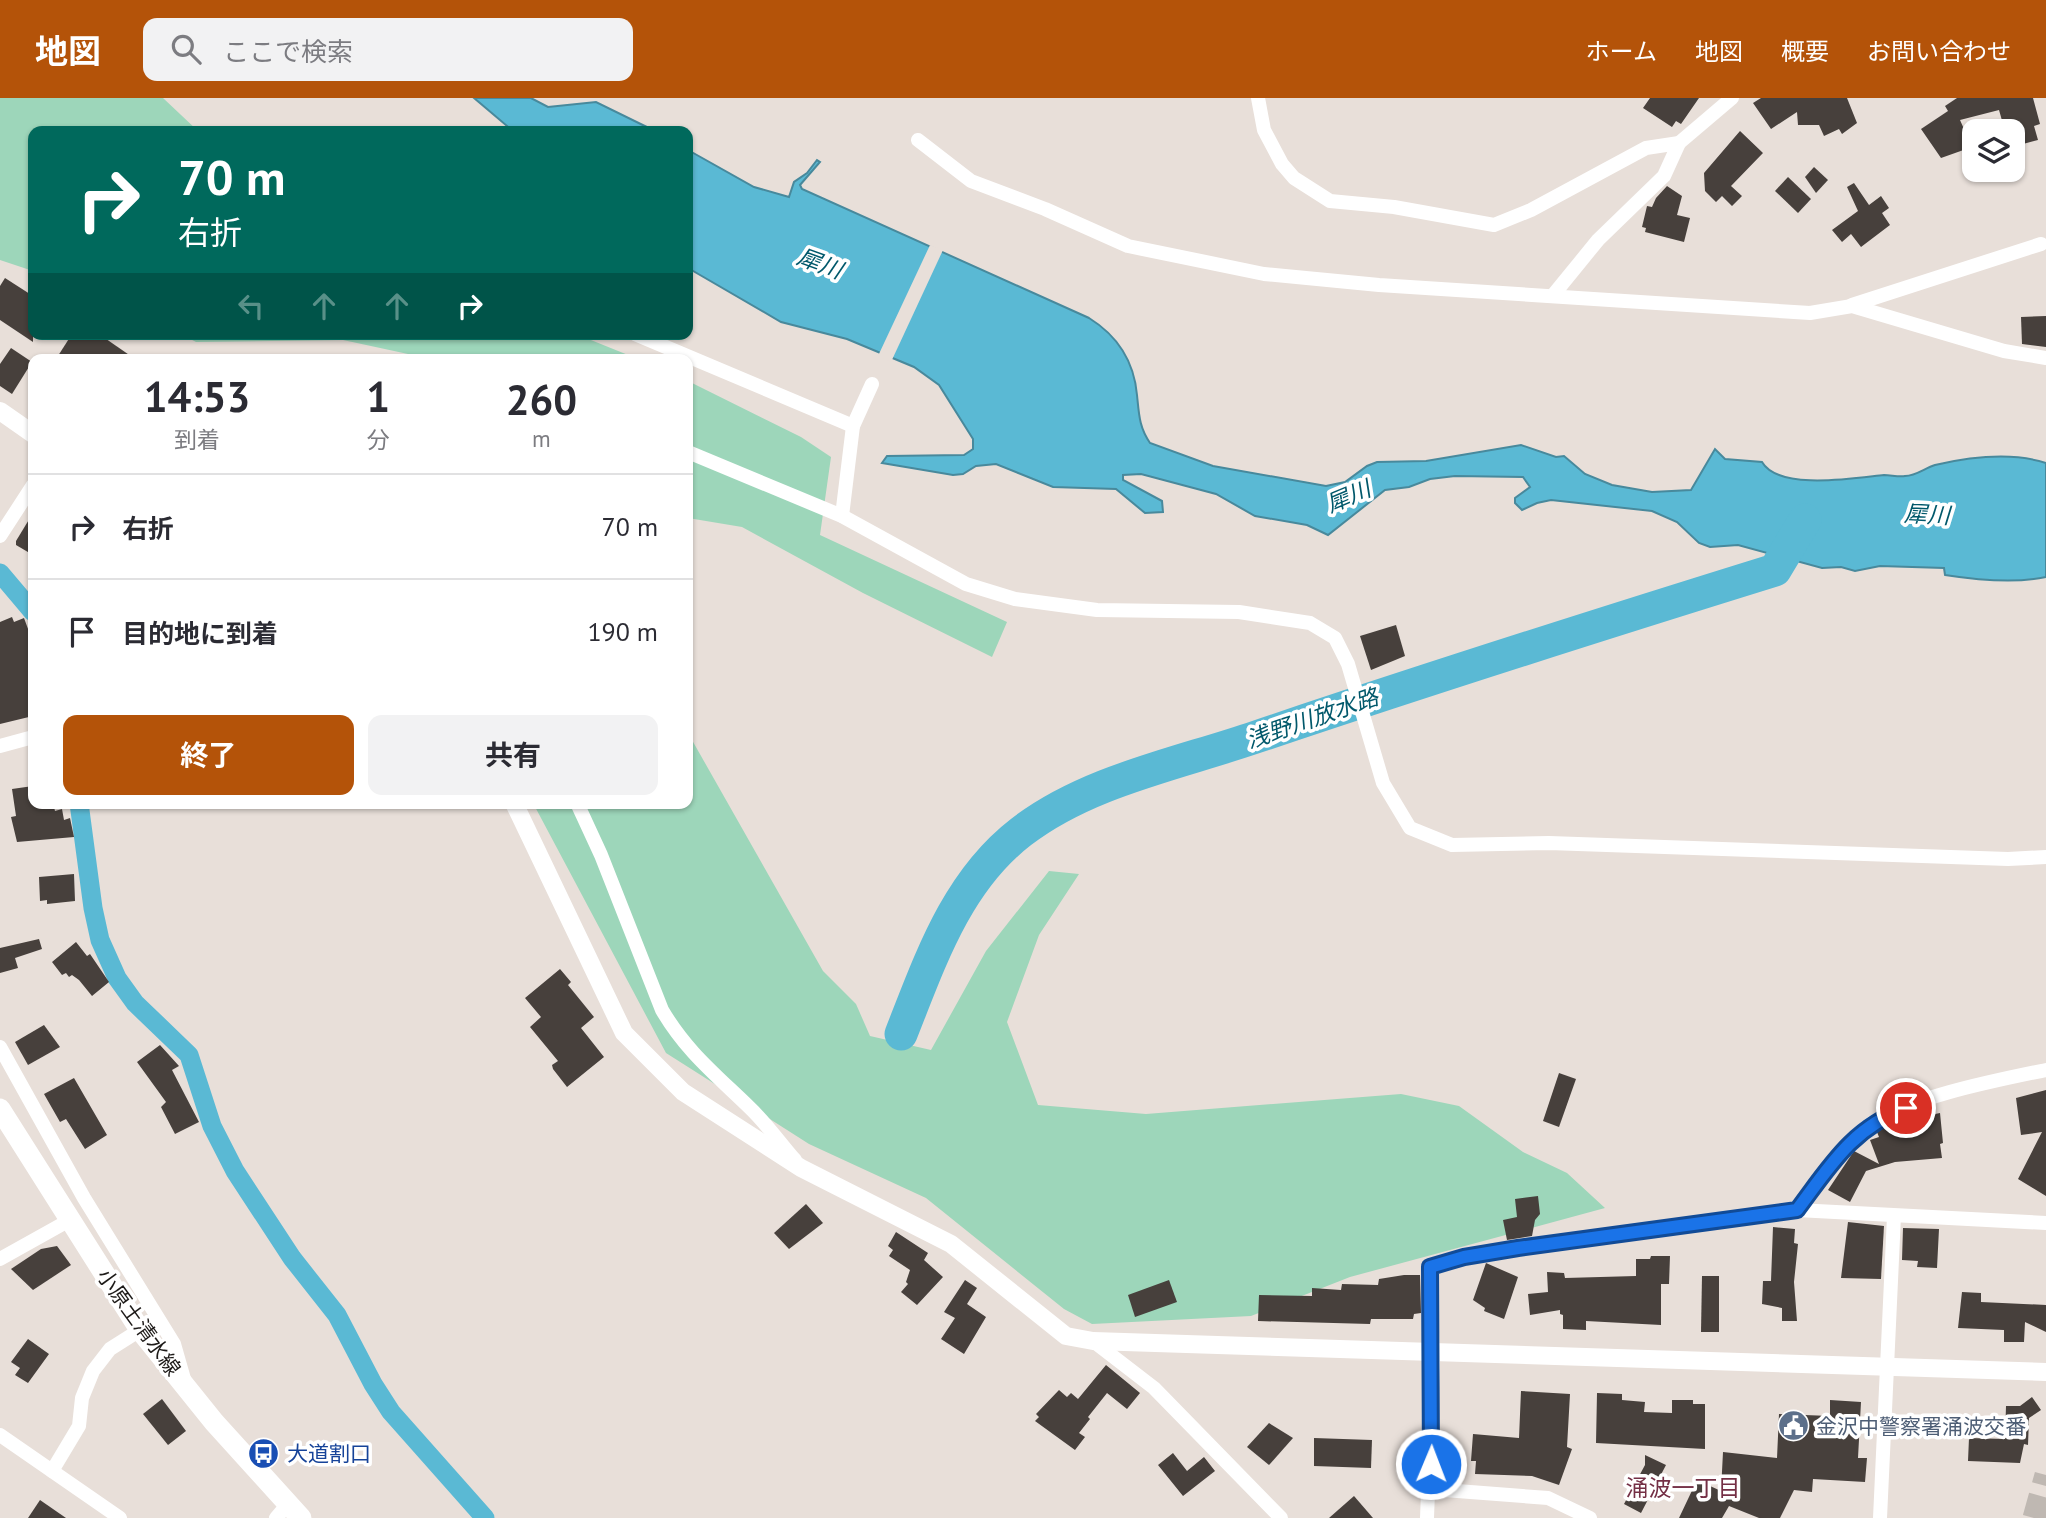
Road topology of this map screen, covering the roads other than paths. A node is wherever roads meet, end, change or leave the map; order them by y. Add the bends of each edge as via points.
1 (1258, 98) edge
2 (1732, 98) edge
3 (918, 139) dead end
4 (1679, 143) junction
5 (2044, 248) edge
6 (1554, 294) junction
7 (1852, 306) junction
8 (649, 340) edge
9 (682, 354) edge
10 (693, 358) edge
11 (2046, 358) edge
12 (872, 384) dead end
13 (0, 411) edge
14 (853, 426) junction
15 (28, 431) edge
16 (693, 454) edge
17 (28, 493) edge
18 (842, 516) junction
19 (0, 536) edge
20 (28, 738) edge
21 (0, 746) edge
22 (517, 809) edge
23 (580, 809) edge
24 (2046, 857) edge
25 (0, 1047) edge
26 (2046, 1070) edge
27 (0, 1109) edge
28 (801, 1168) junction
29 (1797, 1210) junction
30 (1894, 1216) junction
31 (68, 1221) junction
32 (2046, 1223) edge
33 (0, 1259) edge
34 (140, 1330) junction
35 (1093, 1341) junction
36 (1430, 1353) junction
37 (1888, 1366) junction
38 (2046, 1372) edge
39 (186, 1387) junction
40 (0, 1435) edge
41 (52, 1471) junction
42 (1431, 1489) junction
43 (288, 1514) edge
44 (120, 1518) edge
45 (1281, 1518) edge
46 (1427, 1518) edge
47 (1590, 1518) edge
48 (1880, 1518) edge

1 - 4 street via 1264,130 1282,164 1294,178 1330,201 1394,206 1494,225 1646,148
2 - 4 street
3 - 6 street via 971,181 1128,246 1264,274
4 - 6 street via 1664,176 1598,240
5 - 7 street
6 - 7 street via 1810,313
7 - 11 street via 2004,351
8 - 9 street
10 - 14 street
12 - 14 street
13 - 15 street
14 - 18 street
16 - 18 street
17 - 19 street
18 - 24 street via 965,584 1015,599 1097,610 1239,612 1310,623 1335,638 1348,664 1383,783 1410,828 1452,845 1549,842
20 - 21 street
22 - 28 street via 624,1033 683,1092
23 - 28 street via 674,1031
25 - 39 street via 174,1344
26 - 29 street via 1984,1082 1867,1126
27 - 31 main road, 小原土清水線
28 - 35 street via 951,1244 1066,1336
29 - 30 street
29 - 36 street via 1518,1248 1430,1267
30 - 32 street
30 - 37 street
31 - 33 street
31 - 34 main road, 小原土清水線
34 - 39 main road, 小原土清水線
34 - 41 street via 110,1349 93,1371 82,1398 79,1426
35 - 36 street
35 - 45 street via 1154,1388
36 - 37 street
36 - 42 street
37 - 38 street
37 - 48 street
39 - 43 main road, 小原土清水線
40 - 41 street
41 - 44 street
42 - 46 street
42 - 47 street via 1548,1497

